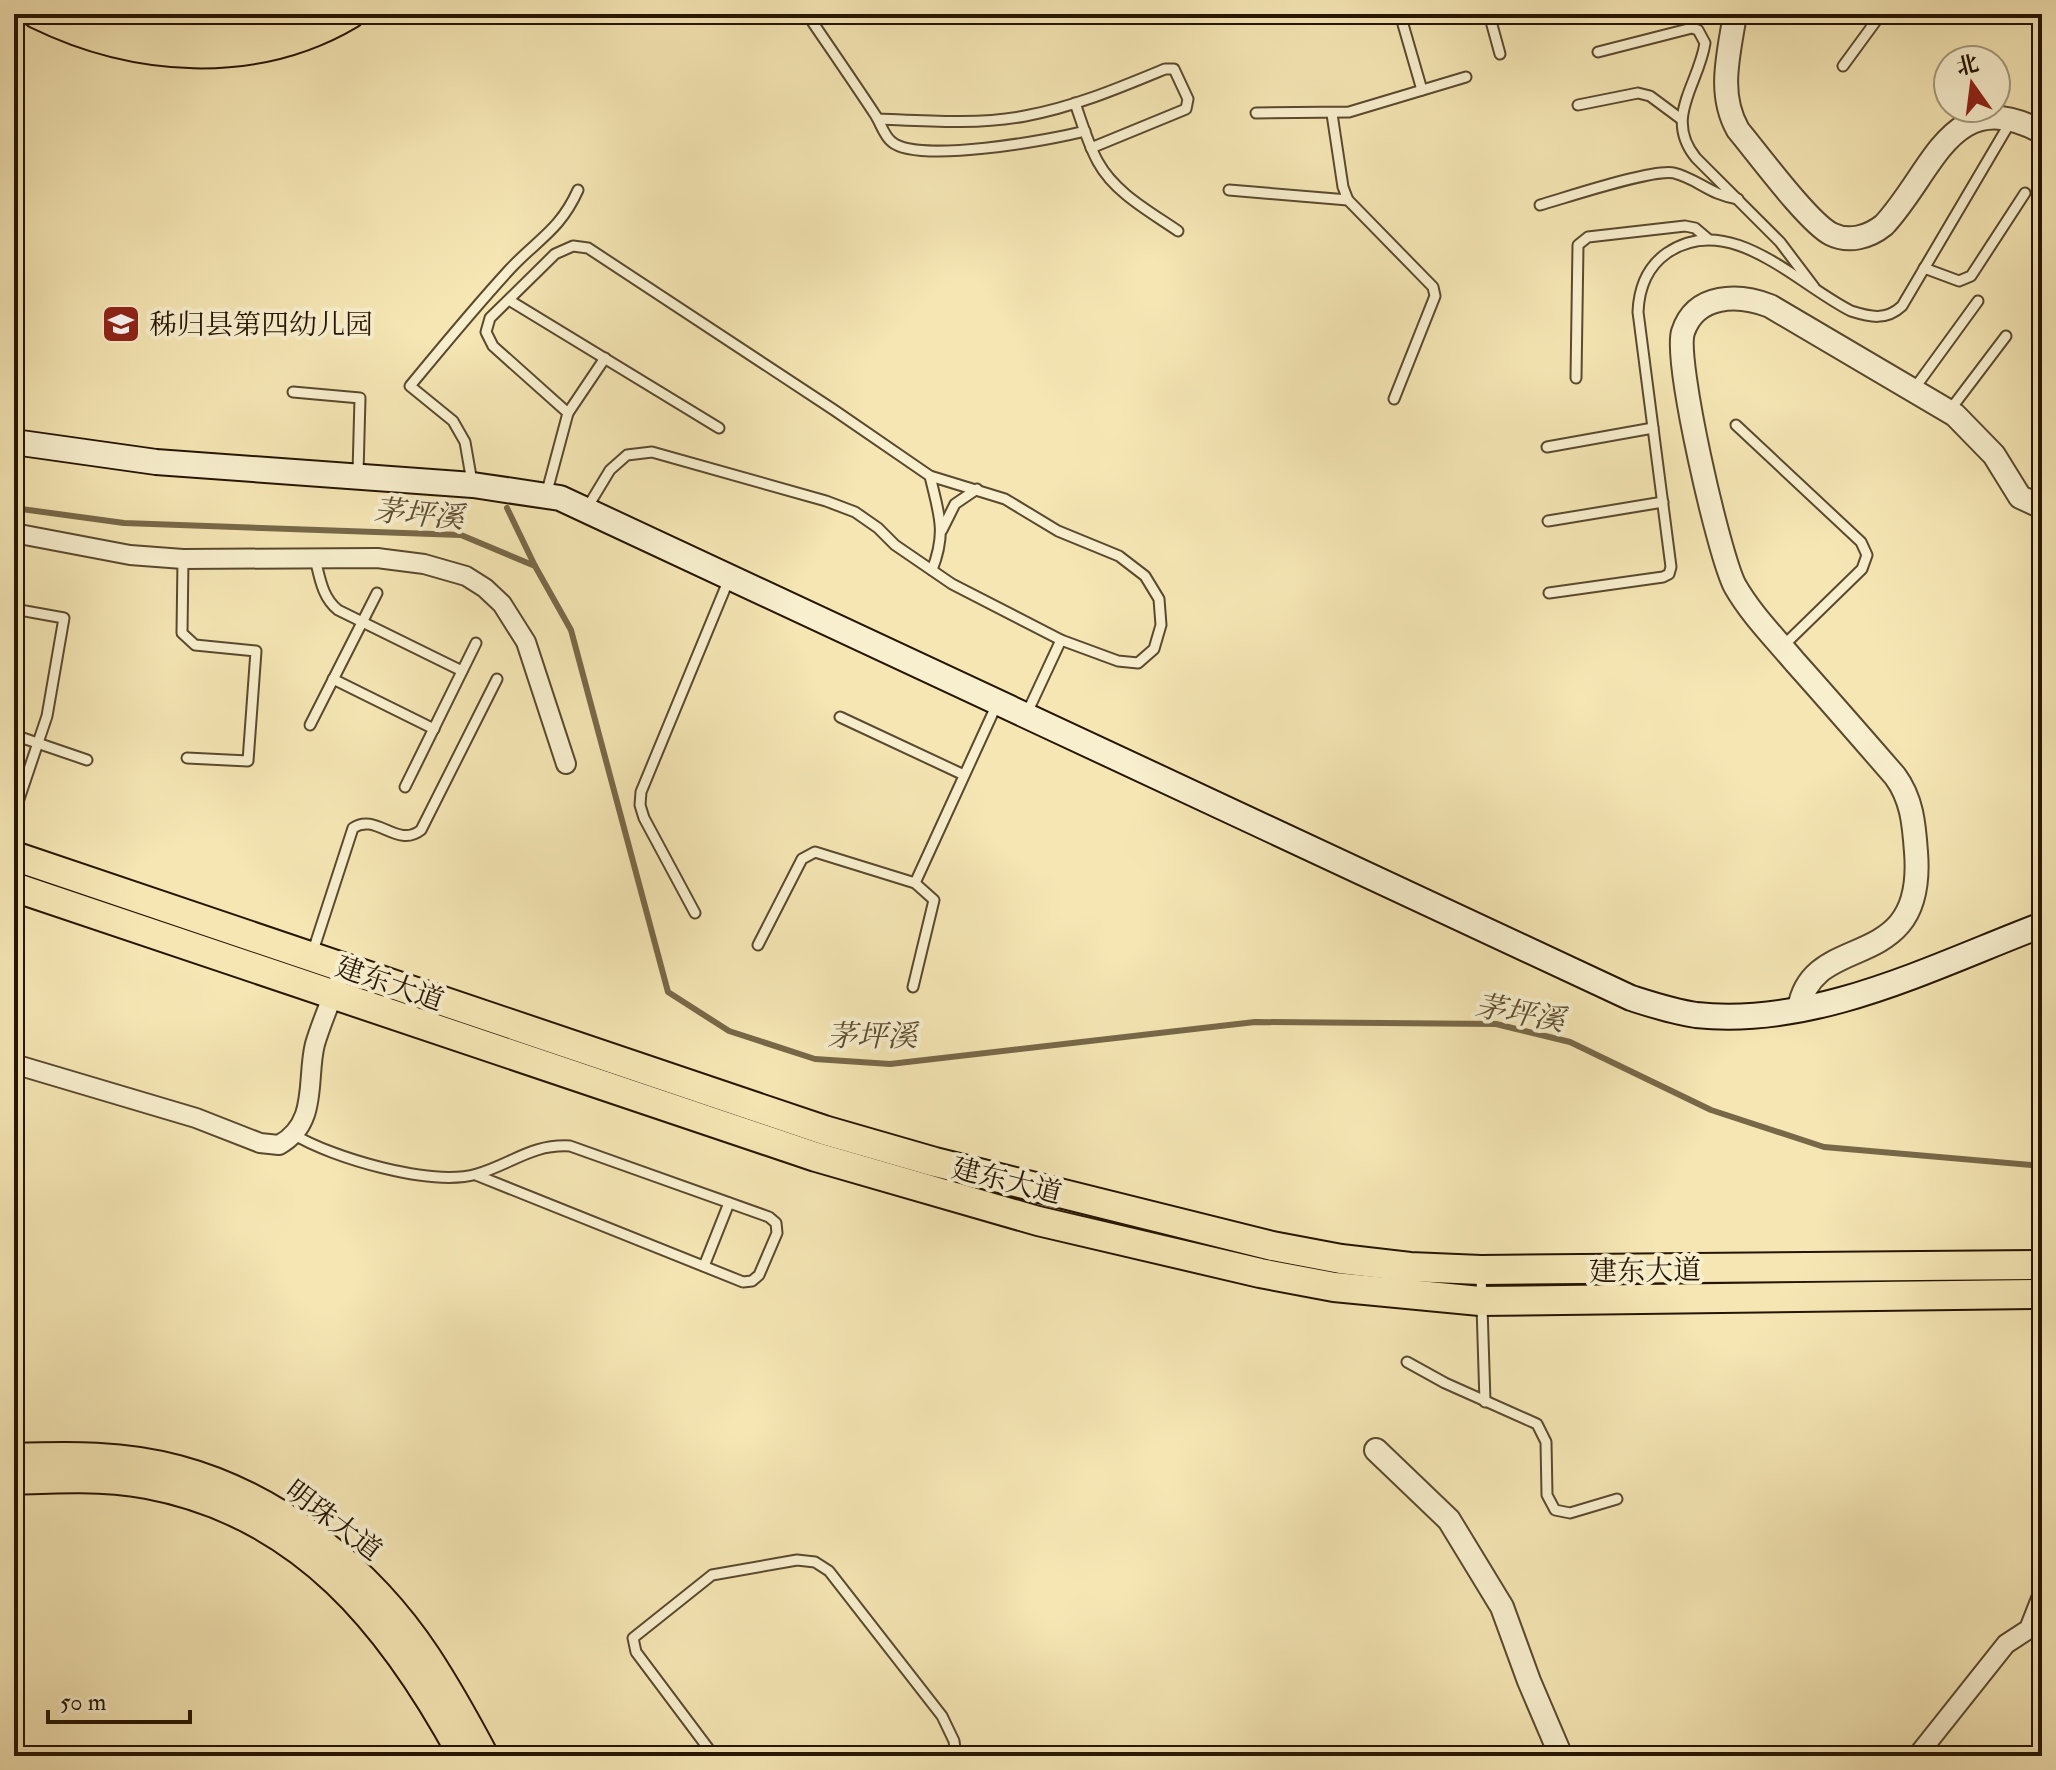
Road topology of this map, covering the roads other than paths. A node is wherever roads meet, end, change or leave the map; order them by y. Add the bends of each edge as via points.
1 (37, 14) edge
2 (108, 14) edge
3 (288, 14) edge
4 (350, 14) edge
5 (807, 14) edge
6 (1400, 14) edge
7 (1489, 14) edge
8 (1735, 14) edge
9 (1881, 14) edge
10 (258, 28) edge
11 (1598, 52) dead end
12 (1500, 54) dead end
13 (1843, 66) dead end
14 (1466, 77) dead end
15 (1422, 90) junction
16 (1075, 103) junction
17 (1578, 105) dead end
18 (1256, 113) dead end
19 (1332, 114) junction
20 (2013, 118) junction
21 (878, 119) junction
22 (1681, 119) junction
23 (1085, 131) junction
24 (2042, 132) edge
25 (1091, 148) junction
26 (578, 190) dead end
27 (1229, 190) dead end
28 (2025, 193) dead end
29 (1738, 199) junction
30 (1348, 200) junction
31 (1540, 205) dead end
32 (1178, 231) dead end
33 (1708, 239) junction
34 (1924, 268) junction
35 (1817, 292) junction
36 (509, 300) junction
37 (1978, 301) dead end
38 (2006, 336) dead end
39 (605, 358) junction
40 (1576, 378) dead end
41 (1914, 389) junction
42 (293, 392) dead end
43 (1394, 399) dead end
44 (1950, 411) junction
45 (568, 413) junction
46 (1736, 425) dead end
47 (719, 428) dead end
48 (1653, 428) junction
49 (14, 442) edge
50 (1547, 447) dead end
51 (930, 476) junction
52 (358, 477) junction
53 (473, 485) junction
54 (977, 489) junction
55 (546, 495) junction
56 (1663, 502) junction
57 (2042, 507) edge
58 (587, 508) junction
59 (1548, 521) dead end
60 (942, 530) junction
61 (14, 533) edge
62 (183, 559) junction
63 (315, 559) junction
64 (932, 570) junction
65 (731, 576) junction
66 (377, 593) dead end
67 (1549, 593) dead end
68 (14, 609) edge
69 (362, 622) junction
70 (1061, 640) junction
71 (476, 643) dead end
72 (1782, 647) junction
73 (462, 671) junction
74 (333, 679) junction
75 (497, 679) dead end
76 (998, 701) junction
77 (1026, 715) junction
78 (840, 717) dead end
79 (310, 725) dead end
80 (434, 729) junction
81 (14, 735) edge
82 (38, 743) junction
83 (187, 758) dead end
84 (87, 760) dead end
85 (566, 764) dead end
86 (964, 775) junction
87 (405, 787) dead end
88 (14, 814) edge
89 (14, 856) edge
90 (915, 883) junction
91 (14, 887) edge
92 (695, 913) dead end
93 (2042, 925) edge
94 (758, 945) dead end
95 (311, 956) junction
96 (343, 967) junction
97 (302, 984) junction
98 (913, 987) dead end
99 (333, 995) junction
100 (1799, 1009) junction
101 (14, 1064) edge
102 (293, 1134) junction
103 (476, 1175) junction
104 (729, 1203) junction
105 (2042, 1265) edge
106 (704, 1266) junction
107 (1481, 1270) junction
108 (2042, 1294) edge
109 (1482, 1301) junction
110 (1407, 1362) dead end
111 (1485, 1402) junction
112 (1376, 1450) dead end
113 (14, 1457) edge
114 (14, 1481) edge
115 (1617, 1499) dead end
116 (2042, 1596) edge
117 (2029, 1629) junction
118 (2042, 1644) edge
119 (462, 1756) edge
120 (485, 1756) edge
121 (714, 1756) edge
122 (956, 1756) edge
123 (1561, 1756) edge
124 (1917, 1756) edge

1 - 10 highway via 90,37 146,50 205,54
2 - 10 highway via 178,28
3 - 10 highway
4 - 10 highway via 321,29
5 - 21 lane
6 - 15 lane
7 - 12 lane
8 - 20 street via 1725,93 1731,119 1815,221 1832,234 1854,238 1875,232 1955,132 1983,117
9 - 13 lane
11 - 22 lane via 1698,30 1704,50
14 - 15 lane
15 - 19 lane
16 - 21 lane via 987,121
16 - 23 lane
16 - 25 lane via 1165,69 1174,69 1188,99 1186,109
17 - 22 lane via 1638,93
18 - 19 lane
19 - 30 lane
20 - 24 street
20 - 34 lane
21 - 23 lane via 889,140 911,149 1001,147
22 - 29 lane via 1690,151
23 - 25 lane
25 - 32 lane via 1116,186
26 - 53 lane via 558,226 527,251 410,386 453,421 465,442
27 - 30 lane
28 - 34 lane via 1971,276 1959,281
29 - 31 lane via 1662,172
29 - 35 lane via 1780,242
30 - 43 lane via 1433,287 1435,296
33 - 35 lane via 1751,249
33 - 40 lane via 1695,228 1677,226 1588,237 1578,245
33 - 48 lane via 1686,243 1659,258 1640,292
34 - 35 lane via 1902,306 1888,315 1851,311
36 - 39 lane
36 - 45 lane via 490,318 486,332 493,346
36 - 51 lane via 555,254 573,246 588,248
37 - 41 lane
38 - 44 lane
39 - 45 lane
39 - 47 lane
41 - 44 street
41 - 72 street via 1754,300 1712,302 1691,317 1683,331 1682,365 1719,544 1744,601
42 - 52 lane via 360,398
44 - 57 street via 1986,444 2020,497
45 - 55 lane
46 - 72 lane via 1861,542 1867,555 1862,569
48 - 50 lane
48 - 56 lane
49 - 52 main road via 156,462
51 - 54 lane
51 - 60 lane
52 - 53 main road
53 - 55 main road
54 - 60 lane via 955,504
54 - 70 lane via 1119,556 1145,576 1159,599 1161,625 1154,649 1138,663
55 - 58 main road
56 - 59 lane
56 - 67 lane via 1669,574
58 - 64 lane via 610,470 627,455 652,452 855,512
58 - 65 main road
60 - 64 lane
61 - 62 street via 130,555
62 - 63 street
62 - 83 lane via 182,633 195,645 256,651 248,761
63 - 69 lane via 329,603
63 - 85 street via 424,564 466,576 485,588 526,642
64 - 70 lane
65 - 76 main road
65 - 92 lane via 641,792 644,818
66 - 69 lane
68 - 82 lane via 64,618
69 - 73 lane
69 - 74 lane
70 - 77 lane
71 - 73 lane
72 - 100 street via 1902,785 1913,819 1918,867 1914,903 1903,922 1821,971 1808,983
73 - 80 lane
74 - 79 lane
74 - 80 lane
75 - 95 lane via 421,830 405,837 368,823 353,828
76 - 77 main road
76 - 86 lane
77 - 100 main road via 1631,998 1696,1015
78 - 86 lane
80 - 87 lane
81 - 82 lane
82 - 84 lane
82 - 88 lane
86 - 90 lane
89 - 95 highway, 建东大道
90 - 94 lane via 815,852 802,859
90 - 98 lane via 934,900
91 - 97 highway, 建东大道
93 - 100 main road via 1864,993
95 - 96 highway, 建东大道
95 - 97 lane
96 - 99 street
96 - 107 highway, 建东大道 via 824,1130 935,1162 1286,1248 1369,1262
97 - 99 highway, 建东大道
99 - 102 street via 316,1042 309,1105
99 - 109 highway, 建东大道 via 816,1157 1038,1221 1319,1284
101 - 102 street via 196,1118 260,1143 279,1145
102 - 103 lane via 321,1150 404,1172
103 - 104 lane via 537,1148 570,1146
103 - 106 lane
104 - 106 lane
104 - 106 lane via 769,1217 777,1233 752,1281
105 - 107 highway, 建东大道
107 - 109 lane
108 - 109 highway, 建东大道
109 - 111 lane
110 - 111 lane
111 - 115 lane via 1537,1424 1546,1442 1547,1495 1555,1510 1570,1513
112 - 123 street via 1449,1520 1472,1557 1502,1607
113 - 120 main road, 明珠大道 via 115,1458 178,1469 239,1492 295,1522 345,1561 387,1605 426,1654
114 - 119 main road, 明珠大道 via 146,1484 218,1506 283,1540 370,1616 423,1687
116 - 117 street
117 - 118 lane
117 - 124 street via 2006,1644
121 - 122 lane via 636,1652 633,1638 712,1575 805,1560 829,1571 933,1704 949,1728

